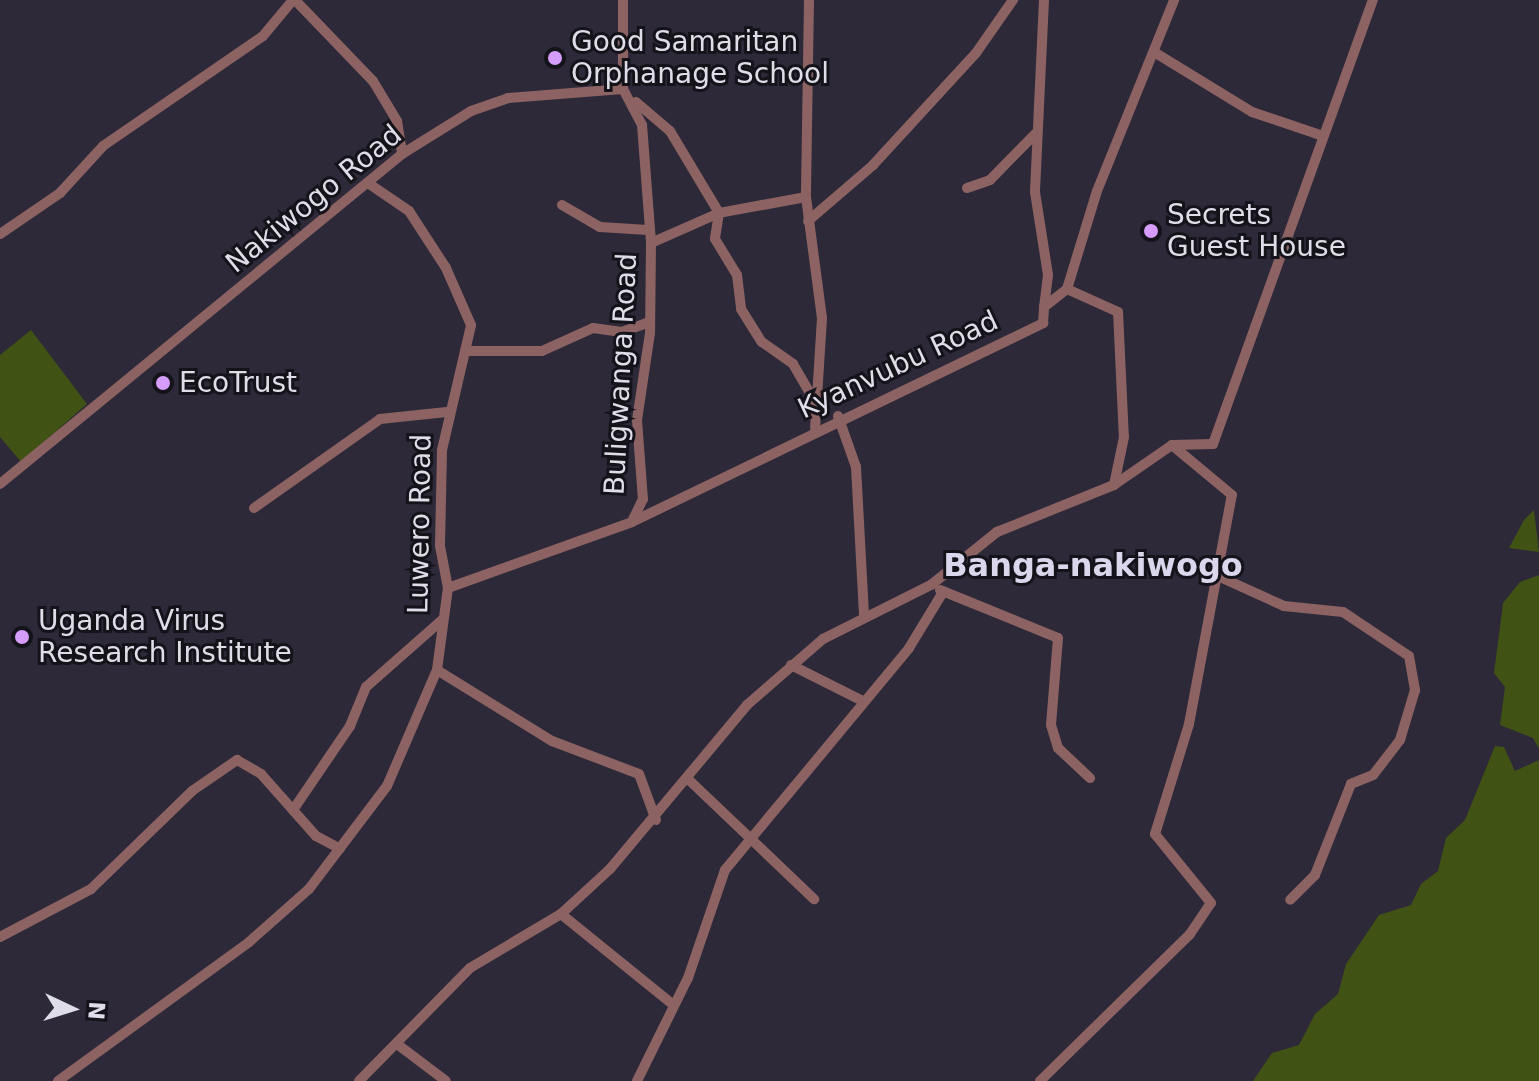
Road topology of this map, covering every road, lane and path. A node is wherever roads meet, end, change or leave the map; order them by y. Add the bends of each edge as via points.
1 (294, 0) edge
2 (623, 0) edge
3 (809, 0) edge
4 (1013, 0) edge
5 (1044, 0) edge
6 (1174, 0) edge
7 (1373, 0) edge
8 (1154, 52) junction
9 (623, 89) junction
10 (636, 102) junction
11 (1037, 132) junction
12 (1320, 135) junction
13 (402, 154) junction
14 (368, 183) junction
15 (967, 188) dead end
16 (806, 197) junction
17 (562, 205) dead end
18 (719, 213) junction
19 (808, 221) junction
20 (648, 230) junction
21 (0, 234) edge
22 (651, 243) junction
23 (1067, 289) junction
24 (1044, 307) junction
25 (647, 323) junction
26 (465, 351) junction
27 (818, 407) junction
28 (447, 412) junction
29 (838, 416) junction
30 (815, 428) junction
31 (1172, 445) junction
32 (0, 484) edge
33 (1114, 485) junction
34 (254, 508) dead end
35 (632, 522) junction
36 (1220, 577) junction
37 (931, 585) junction
38 (448, 588) junction
39 (943, 592) junction
40 (864, 615) junction
41 (443, 619) junction
42 (791, 665) junction
43 (437, 670) junction
44 (861, 700) junction
45 (1090, 778) dead end
46 (689, 780) junction
47 (293, 810) junction
48 (656, 820) junction
49 (752, 834) junction
50 (340, 849) junction
51 (814, 899) dead end
52 (1290, 900) dead end
53 (561, 914) junction
54 (0, 934) edge
55 (671, 1003) junction
56 (397, 1044) junction
57 (58, 1081) edge
58 (359, 1081) edge
59 (446, 1081) edge
60 (637, 1081) edge
61 (1040, 1081) edge

1 - 13 street via 373,81 397,121
1 - 21 street via 263,36 103,146 60,193
2 - 9 street
3 - 16 street
4 - 19 street via 976,53 893,143
5 - 11 street
6 - 8 street
7 - 12 street
8 - 12 street via 1252,112
8 - 23 street via 1097,191
9 - 10 street
9 - 13 street, Nakiwogo Road via 508,98 471,111
10 - 18 street via 670,131
10 - 20 street, Buligwanga Road
11 - 15 street via 990,180
11 - 24 street
12 - 31 street via 1220,435 1213,444
13 - 14 street, Nakiwogo Road
14 - 26 street, Luwero Road via 409,211 446,268 471,325
14 - 32 street, Nakiwogo Road
16 - 18 street
16 - 19 street
17 - 20 street via 600,227
18 - 22 street
18 - 27 street via 717,247 737,275 741,309 762,342 793,364
19 - 27 street via 821,300
20 - 22 street, Buligwanga Road
22 - 25 street, Buligwanga Road
23 - 24 street, Kyanvubu Road
23 - 33 street via 1118,312 1124,437
24 - 29 street, Kyanvubu Road via 1043,323 1028,332
25 - 26 street via 622,332 593,328 542,351
25 - 35 street, Buligwanga Road via 637,420 643,499
26 - 28 street, Luwero Road
27 - 30 street
28 - 34 street via 380,419
28 - 38 street, Luwero Road via 439,504
29 - 30 street, Kyanvubu Road
29 - 40 street via 856,467
30 - 35 street, Kyanvubu Road
31 - 33 street
31 - 36 street via 1232,495
33 - 37 street via 997,532
35 - 38 street, Kyanvubu Road
36 - 52 street via 1284,606 1343,612 1409,656 1415,690 1400,740 1373,775 1351,784 1315,875
36 - 61 street via 1189,724 1155,834 1211,903 1190,934
37 - 39 street
37 - 40 street
38 - 41 street, Luwero Road
39 - 44 street via 909,648
39 - 45 street via 1058,638 1051,725 1058,748
40 - 42 street
41 - 43 street, Luwero Road
41 - 47 street via 366,687 350,726
42 - 44 street
42 - 46 street via 747,705
43 - 48 street via 544,737 629,766 639,774
43 - 50 street, Luwero Road via 407,754
44 - 49 street
46 - 48 street
46 - 49 street
47 - 50 street via 316,836
47 - 54 street via 261,774 237,760 221,765 91,889
48 - 53 street
49 - 51 street
49 - 55 street via 725,870 693,965
50 - 57 street, Luwero Road via 275,921
53 - 55 street
53 - 56 street via 470,968
55 - 60 street
56 - 58 street
56 - 59 street

